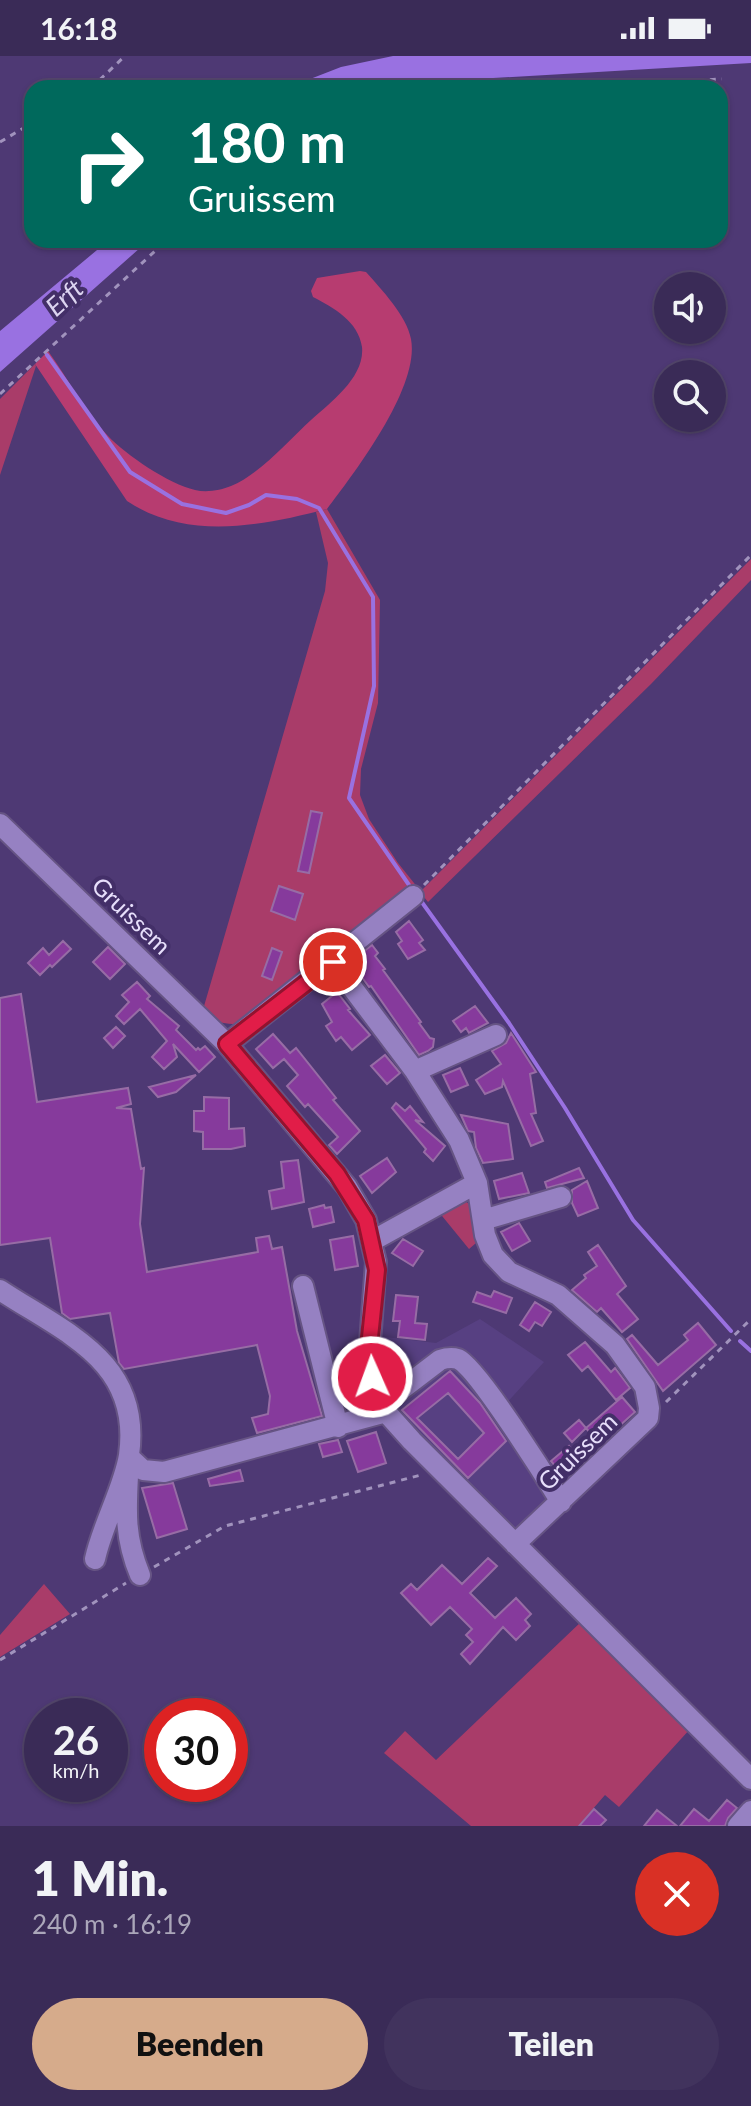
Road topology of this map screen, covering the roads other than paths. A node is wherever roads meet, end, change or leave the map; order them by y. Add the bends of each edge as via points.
1 (0, 824) edge
2 (413, 896) road end
3 (333, 962) junction
4 (496, 1035) dead end
5 (227, 1044) junction
6 (415, 1071) junction
7 (477, 1183) junction
8 (561, 1197) dead end
9 (483, 1220) junction
10 (372, 1241) junction
11 (303, 1286) dead end
12 (0, 1290) edge
13 (384, 1409) junction
14 (338, 1427) junction
15 (129, 1457) junction
16 (561, 1502) junction
17 (515, 1544) junction
18 (95, 1559) dead end
19 (140, 1575) road end
20 (751, 1779) edge
21 (751, 1811) edge
22 (738, 1826) edge

1 - 5 street, Gruissem
2 - 3 street
3 - 5 street
3 - 6 street, Gruissem
4 - 6 street
5 - 10 street, Gruissem via 347,1187
6 - 7 street, Gruissem via 459,1140
7 - 9 street, Gruissem
7 - 10 street
8 - 9 street
9 - 16 street, Gruissem via 500,1264 567,1301 630,1363 645,1387 648,1418
10 - 13 street, Gruissem via 377,1270 369,1364
11 - 14 street
12 - 15 street via 109,1368 128,1410
13 - 14 street
13 - 16 street via 440,1360 458,1359
13 - 17 street, Gruissem
14 - 15 street via 164,1472 143,1470
15 - 18 street
15 - 19 street via 126,1529
16 - 17 street, Gruissem
17 - 20 street, Gruissem
21 - 22 street

